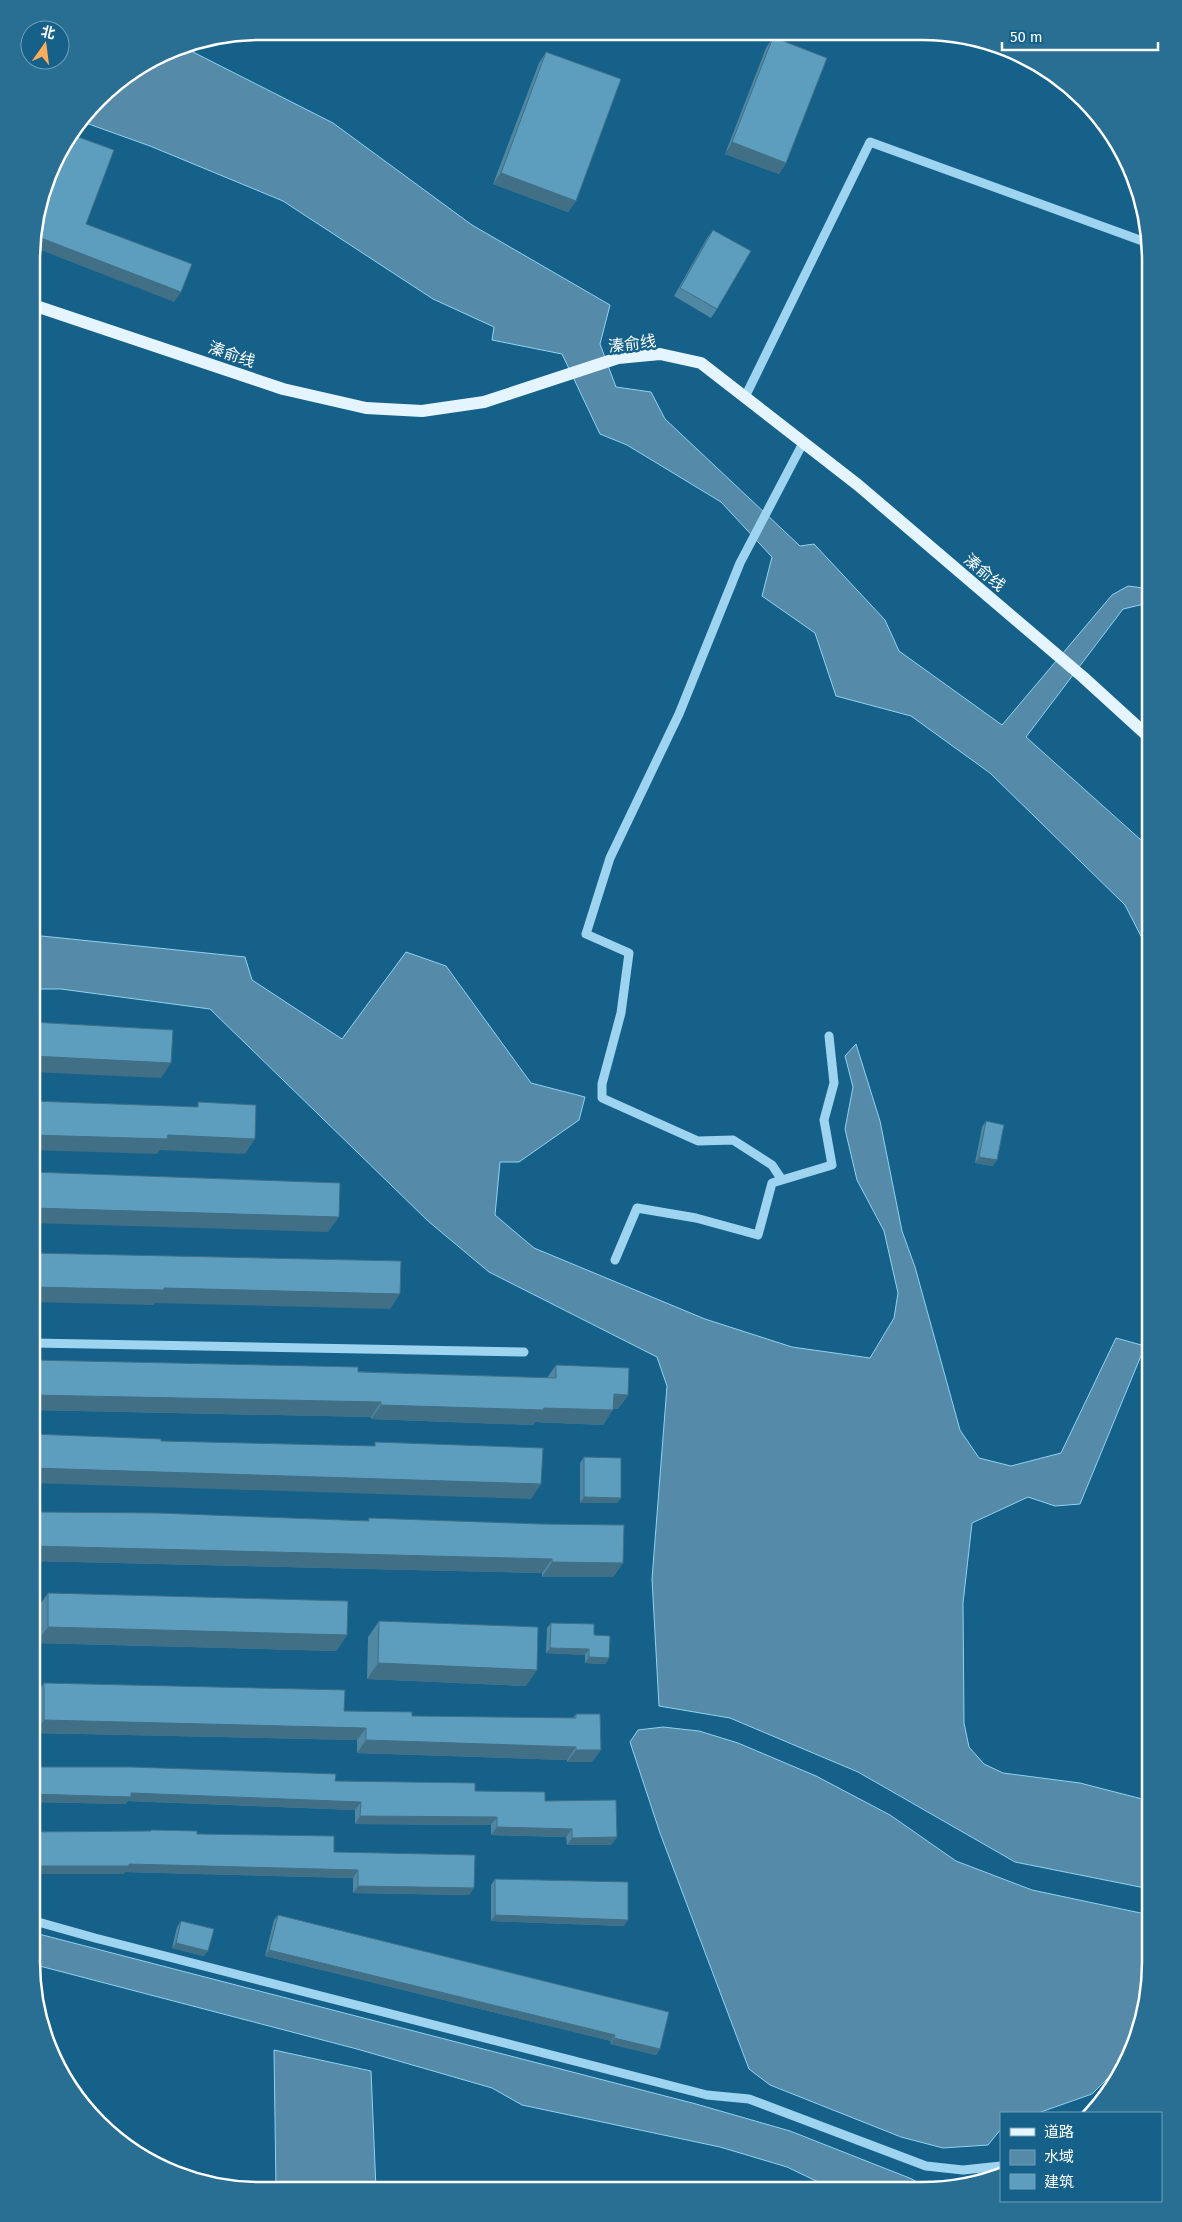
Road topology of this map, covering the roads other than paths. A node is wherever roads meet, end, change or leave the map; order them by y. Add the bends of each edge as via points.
1 (1141, 242) edge
2 (40, 307) edge
3 (745, 397) junction
4 (803, 443) junction
5 (1142, 731) edge
6 (829, 1036) dead end
7 (782, 1180) junction
8 (614, 1260) dead end
9 (40, 1342) edge
10 (524, 1352) dead end
11 (40, 1923) edge
12 (1000, 2166) edge

1 - 3 street via 870,142
2 - 3 main road, 溱俞线 via 283,389 366,408 422,411 484,402 618,358 660,354 701,363
3 - 4 main road, 溱俞线
4 - 5 main road, 溱俞线 via 858,485
4 - 7 street via 740,563 679,714 610,858 586,934 629,953 621,1014 602,1084 602,1098 698,1141 733,1140 772,1165
6 - 7 street via 834,1083 824,1120 832,1165
7 - 8 street via 772,1183 758,1235 696,1218 637,1208
9 - 10 street
11 - 12 street via 707,2095 749,2099 926,2166 963,2170

